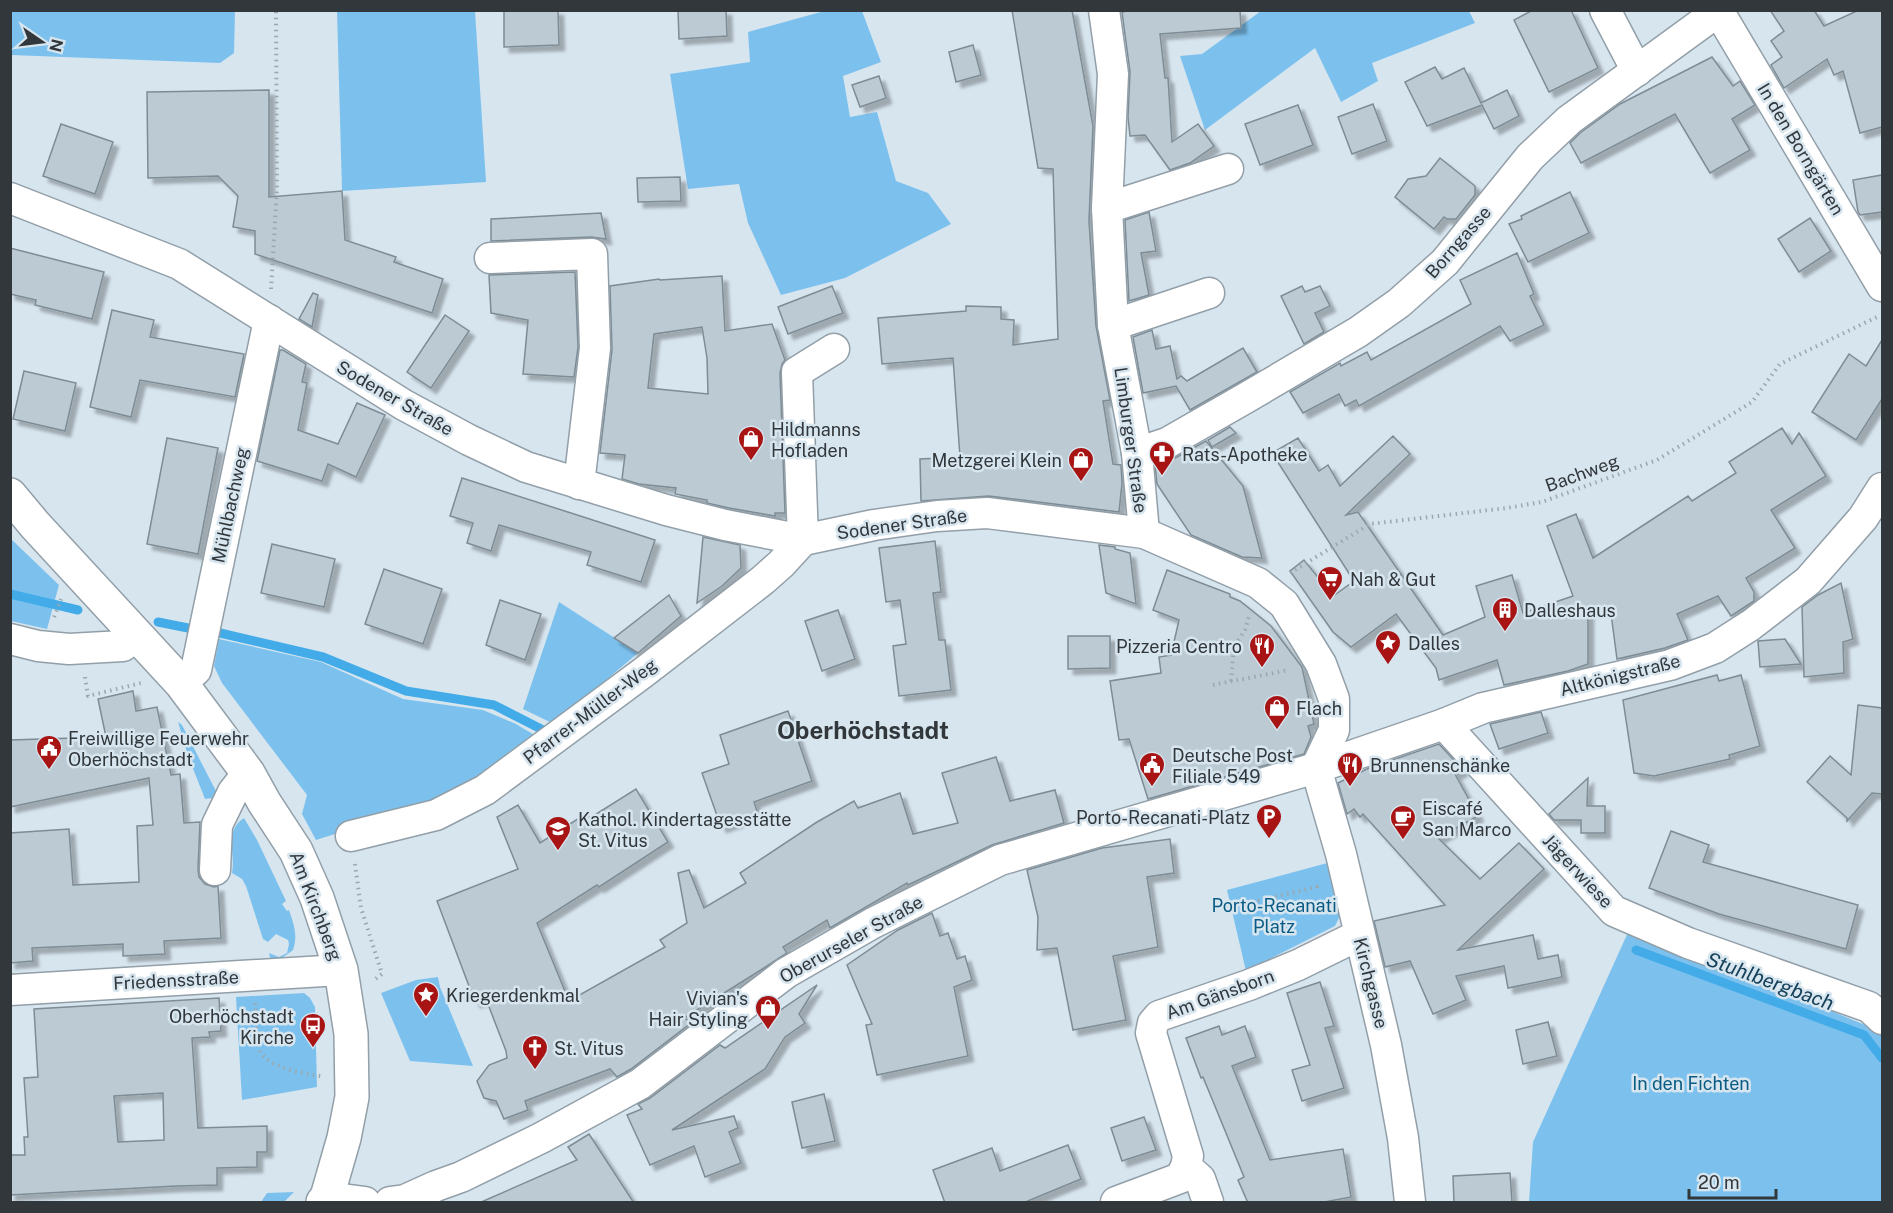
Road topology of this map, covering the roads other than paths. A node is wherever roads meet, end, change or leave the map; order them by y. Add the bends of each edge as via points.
1 (1104, 10) edge
2 (1605, 10) edge
3 (1720, 11) edge
4 (1637, 70) junction
5 (1228, 169) dead end
6 (10, 198) edge
7 (1107, 208) junction
8 (490, 258) dead end
9 (1882, 286) edge
10 (1209, 293) dead end
11 (269, 320) junction
12 (1113, 325) junction
13 (834, 349) dead end
14 (1137, 453) junction
15 (579, 484) junction
16 (1882, 488) edge
17 (10, 495) edge
18 (1873, 523) edge
19 (1144, 533) junction
20 (804, 540) junction
21 (136, 634) junction
22 (10, 639) edge
23 (177, 679) junction
24 (1444, 724) junction
25 (1316, 768) junction
26 (248, 773) junction
27 (351, 836) road end
28 (215, 870) dead end
29 (1359, 935) junction
30 (344, 985) junction
31 (10, 990) edge
32 (1882, 1019) edge
33 (1186, 1167) junction
34 (325, 1200) edge
35 (365, 1203) edge
36 (390, 1203) edge
37 (1116, 1203) edge
38 (1208, 1203) edge
39 (1410, 1203) edge

1 - 7 street, Limburger Straße via 1113,74
2 - 4 street
3 - 4 street, Borngasse
3 - 9 street, In den Borngärten
4 - 14 street, Borngasse via 1569,120 1530,157 1445,262 1399,303 1358,332 1244,399 1167,443
5 - 7 street
6 - 11 street, Sodener Straße via 179,264
7 - 12 street, Limburger Straße
8 - 15 street via 592,254 595,348
10 - 12 street
11 - 15 street, Sodener Straße via 404,405 470,440 526,467
11 - 23 street, Mühlbachweg via 196,670
12 - 14 street, Limburger Straße
13 - 20 street via 797,372
14 - 19 street, Limburger Straße
15 - 20 street, Sodener Straße via 724,525
16 - 18 street, Altkönigstraße
17 - 21 main road, Am Kirchberg
18 - 24 street, Altkönigstraße via 1808,580 1715,648 1670,665 1483,708
19 - 20 street, Sodener Straße via 987,513 874,525
19 - 25 street, Limburger Straße via 1258,583 1284,604 1321,664 1334,699 1334,730
20 - 27 street, Pfarrer-Müller-Weg via 763,580 485,790 435,815
21 - 22 street via 123,646 80,648 38,646
21 - 23 main road, Am Kirchberg
23 - 26 main road, Am Kirchberg
24 - 25 street, Altkönigstraße
24 - 32 street, Jägerwiese via 1614,912 1688,943 1869,1007
25 - 29 street, Kirchgasse
25 - 36 street, Oberurseler Straße via 1000,860 873,923 786,973 640,1084 461,1177
26 - 28 street via 216,825
26 - 30 main road, Am Kirchberg via 296,851 317,898
29 - 33 street, Am Gänsborn via 1249,985 1159,1016 1153,1023 1151,1033 1188,1156
29 - 39 street, Kirchgasse via 1386,1045
30 - 31 street, Friedensstraße via 252,975
30 - 34 main road, Am Kirchberg via 351,1034 352,1097
33 - 37 street via 1180,1178
33 - 38 street via 1200,1179
34 - 35 street

